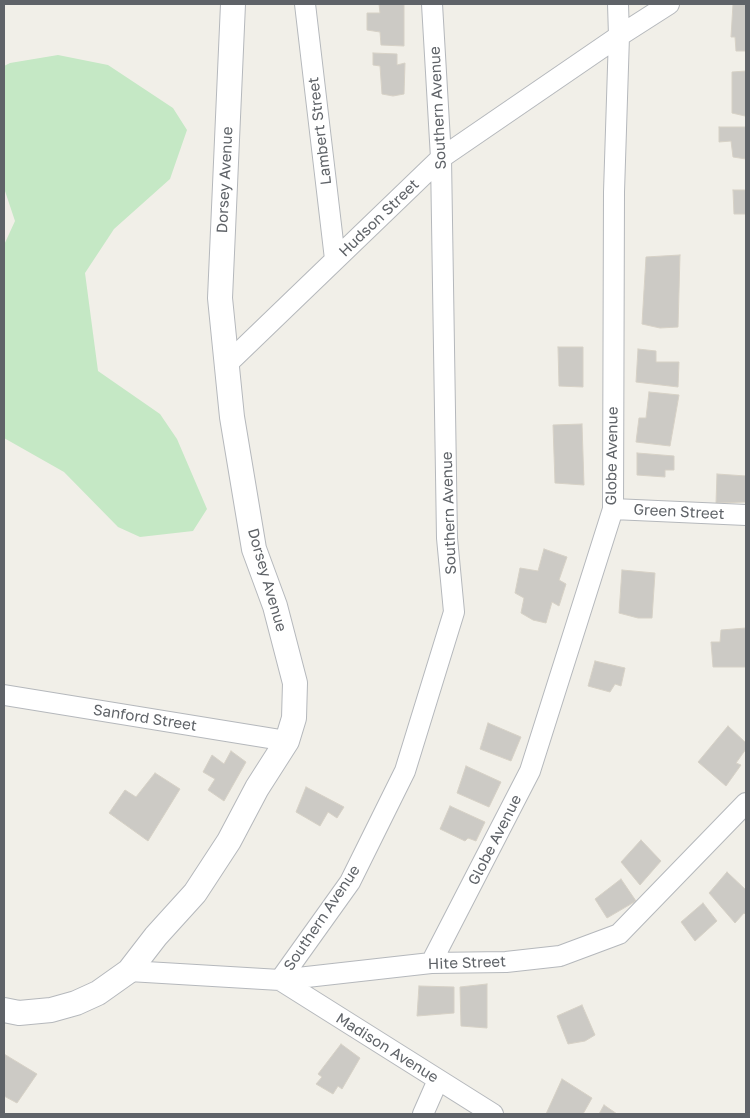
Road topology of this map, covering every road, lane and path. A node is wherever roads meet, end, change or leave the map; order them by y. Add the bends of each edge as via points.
1 (233, 4) edge
2 (305, 4) edge
3 (432, 4) edge
4 (618, 4) edge
5 (669, 4) edge
6 (619, 36) junction
7 (441, 158) junction
8 (335, 259) junction
9 (226, 365) junction
10 (613, 509) junction
11 (746, 515) edge
12 (4, 695) edge
13 (287, 742) junction
14 (746, 803) edge
15 (431, 963) junction
16 (129, 971) junction
17 (280, 980) junction
18 (4, 1010) edge
19 (438, 1080) junction
20 (423, 1114) edge
21 (493, 1114) edge

1 - 9 street, Dorsey Avenue via 220,298
2 - 8 street, Lambert Street
3 - 7 street, Southern Avenue
4 - 6 street, Globe Avenue
5 - 6 street, Hudson Street
6 - 7 street, Hudson Street
6 - 10 street, Globe Avenue via 614,192
7 - 8 street, Hudson Street
7 - 17 street, Southern Avenue via 447,538 454,612 405,771 350,882
8 - 9 street, Hudson Street
9 - 13 street, Dorsey Avenue via 254,549 275,606 295,682 294,718
10 - 11 street, Green Street
10 - 15 street, Globe Avenue via 530,771
12 - 13 street, Sanford Street
13 - 16 street, Dorsey Avenue via 195,894
14 - 15 street, Hite Street via 619,934 560,956 506,962
15 - 17 street, Hite Street
16 - 17 street, Hite Street
16 - 18 street, Dorsey Avenue via 98,993 76,1003 51,1010 19,1013
17 - 19 street, Madison Avenue
19 - 20 street
19 - 21 street, Madison Avenue

